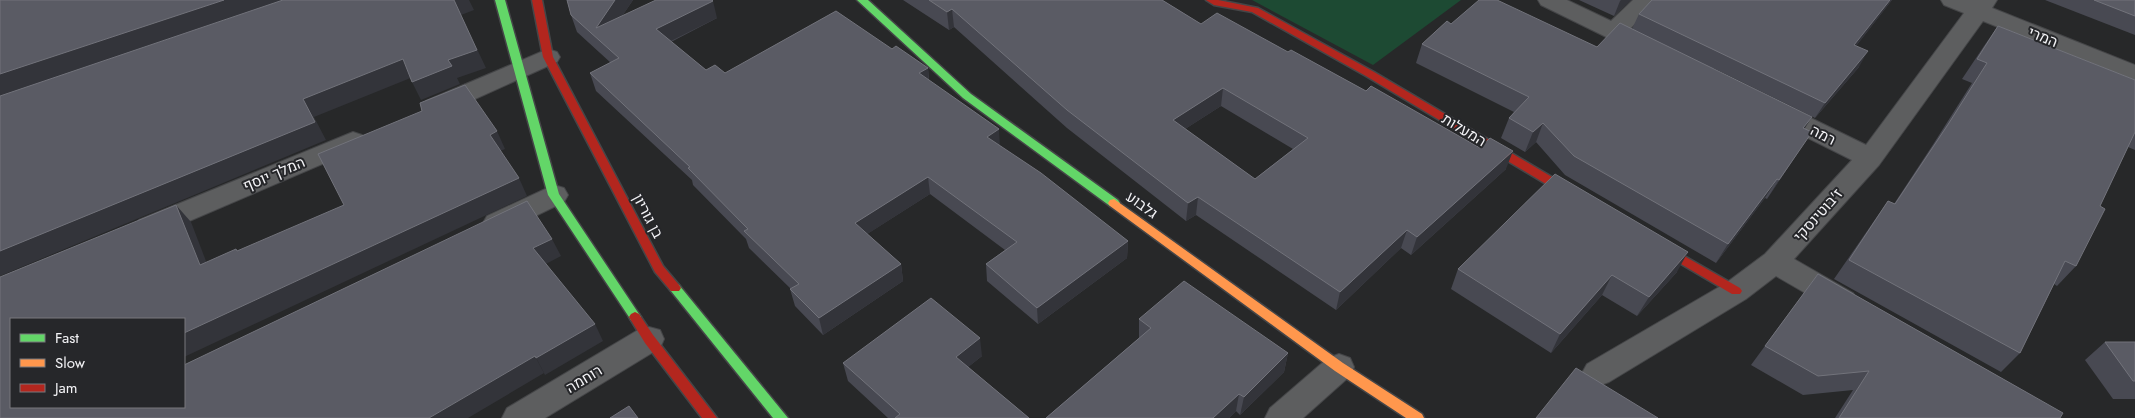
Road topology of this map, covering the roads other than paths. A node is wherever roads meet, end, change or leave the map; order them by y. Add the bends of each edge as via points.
1 (500, 0) edge
2 (537, 0) edge
3 (862, 0) edge
4 (1211, 0) edge
5 (1549, 0) edge
6 (1646, 0) edge
7 (1952, 0) edge
8 (1982, 5) edge
9 (1614, 32) junction
10 (548, 57) junction
11 (1667, 58) edge
12 (519, 71) junction
13 (2135, 74) edge
14 (1755, 102) edge
15 (410, 117) edge
16 (373, 133) edge
17 (1870, 158) junction
18 (554, 195) junction
19 (1592, 205) edge
20 (475, 233) edge
21 (128, 236) edge
22 (1642, 236) edge
23 (1775, 262) junction
24 (1736, 291) junction
25 (1868, 315) edge
26 (649, 339) junction
27 (1339, 367) junction
28 (1598, 373) dead end
29 (518, 418) edge
30 (710, 418) edge
31 (781, 418) edge
32 (1281, 418) edge
33 (1417, 418) edge

1 - 12 main road
2 - 10 main road, בן גוריון
3 - 27 main road, גלבוע via 967,96
4 - 19 main road, המעלות via 1255,10
5 - 9 street
6 - 9 street
7 - 8 street, המרי
8 - 13 street, המרי
8 - 17 street, ז'בוטינסקי
9 - 11 street
10 - 12 street
10 - 31 main road, בן גוריון via 659,269
12 - 15 street
12 - 18 main road
14 - 17 street, רמה
16 - 21 street, המלך יוסף
17 - 23 street, ז'בוטינסקי
18 - 20 street
18 - 26 main road
22 - 24 main road
23 - 24 street, ז'בוטינסקי
23 - 25 street
24 - 28 street, ז'בוטינסקי
26 - 29 street, רוחמה
26 - 30 main road
27 - 32 street
27 - 33 main road, גלבוע

